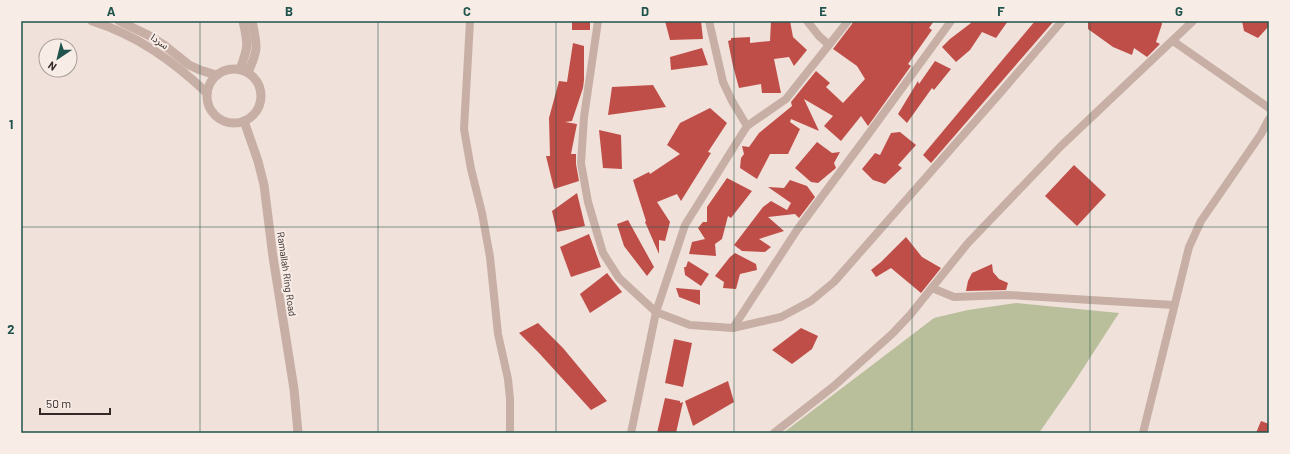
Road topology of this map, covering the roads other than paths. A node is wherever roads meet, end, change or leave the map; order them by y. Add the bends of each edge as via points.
1 (92, 21) edge
2 (119, 21) edge
3 (242, 21) edge
4 (252, 21) edge
5 (470, 21) edge
6 (598, 21) edge
7 (709, 21) edge
8 (807, 21) edge
9 (848, 21) edge
10 (951, 21) edge
11 (1062, 21) edge
12 (1193, 21) edge
13 (1172, 41) junction
14 (829, 45) junction
15 (244, 70) junction
16 (216, 75) junction
17 (207, 92) junction
18 (1269, 108) edge
19 (1269, 119) edge
20 (244, 122) junction
21 (747, 126) junction
22 (932, 288) junction
23 (1174, 305) junction
24 (656, 312) junction
25 (733, 328) junction
26 (298, 433) edge
27 (510, 433) edge
28 (632, 433) edge
29 (774, 433) edge
30 (1143, 433) edge

1 - 17 street, سردا via 121,31 155,50
2 - 16 street, سردا via 164,45 189,65
3 - 15 street via 247,42
4 - 15 street via 257,41 255,56
5 - 27 street via 464,129 490,257 498,334 508,379
6 - 24 street via 584,117 581,163 588,202 603,253 619,278
7 - 21 street via 723,82
8 - 14 street
9 - 14 street
10 - 25 street via 797,230
11 - 25 street via 834,282 811,301 781,317
12 - 13 street
13 - 18 street
13 - 22 street via 1061,146 968,244
14 - 21 street via 786,99
15 - 16 street via 235,68
15 - 20 street via 258,83 262,98 253,116
16 - 17 street
17 - 20 street via 209,108 219,119 234,123
19 - 23 street via 1262,134 1201,221 1189,247
20 - 26 street, Ramallah Ring Road via 264,185 294,389
21 - 24 street via 685,225
22 - 23 street via 954,297 1008,294
22 - 29 street via 892,334 834,386
23 - 30 street
24 - 25 street via 690,325
24 - 28 street

